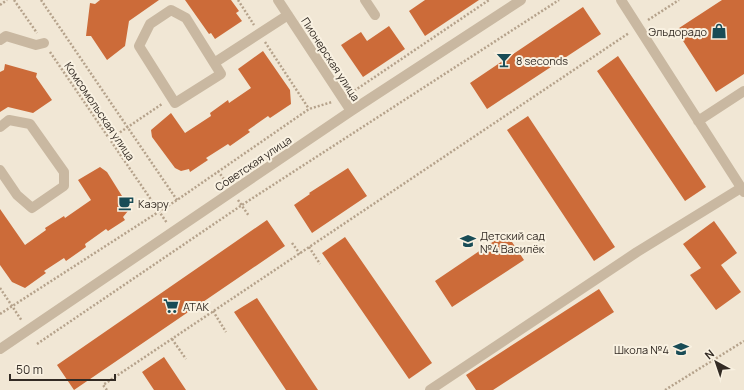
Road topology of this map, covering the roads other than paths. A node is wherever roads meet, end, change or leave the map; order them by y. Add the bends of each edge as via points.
1 (278, 0) edge
2 (365, 0) edge
3 (521, 0) edge
4 (621, 0) edge
5 (288, 15) junction
6 (375, 16) dead end
7 (0, 40) edge
8 (44, 43) road end
9 (214, 63) junction
10 (744, 91) edge
11 (351, 111) junction
12 (698, 121) junction
13 (0, 127) edge
14 (0, 170) edge
15 (743, 190) edge
16 (0, 349) edge
17 (433, 389) edge

1 - 5 street, Пионерская улица
2 - 6 street
3 - 11 street, Советская улица
4 - 12 street
5 - 9 street
5 - 11 street, Пионерская улица
7 - 8 street via 6,36 36,45
9 - 9 street via 186,18 171,10 150,24 139,46 175,103 221,74
10 - 12 street
11 - 16 street, Советская улица
12 - 15 street
13 - 14 street via 9,120 30,124 64,172 64,186 32,208 17,195
15 - 17 street via 636,252

